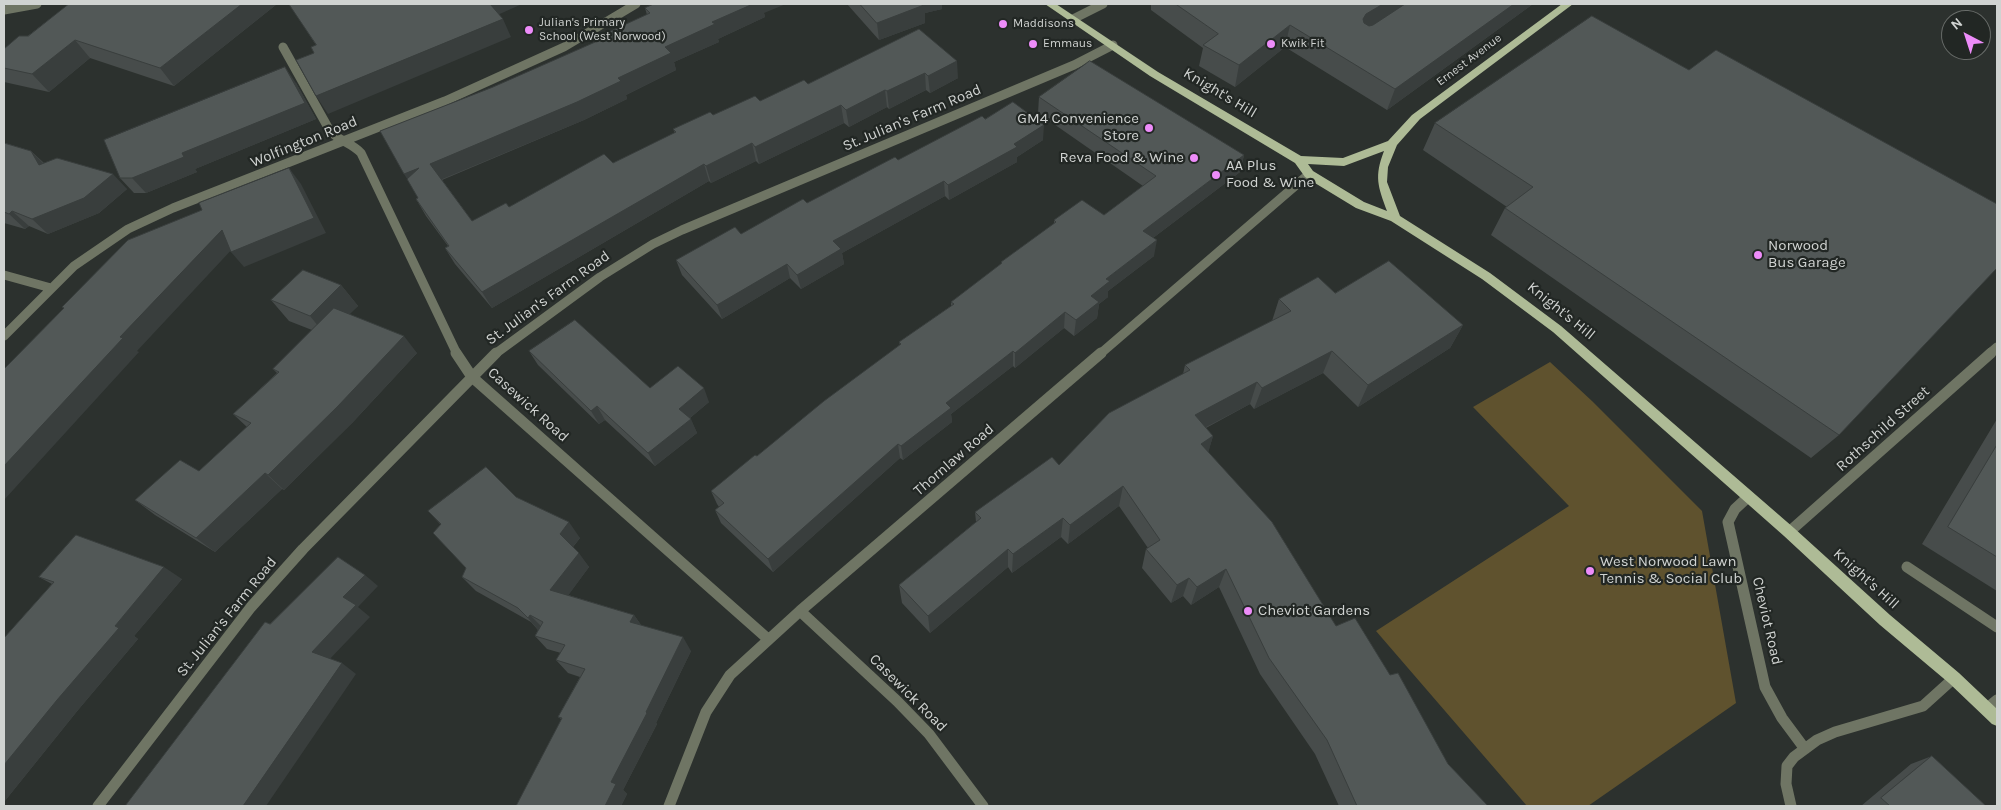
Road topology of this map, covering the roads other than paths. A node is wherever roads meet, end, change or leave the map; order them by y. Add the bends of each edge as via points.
1 (37, 4) edge
2 (636, 4) edge
3 (1050, 4) edge
4 (1103, 4) edge
5 (1568, 4) edge
6 (4, 10) edge
7 (1073, 19) junction
8 (1113, 46) junction
9 (283, 47) dead end
10 (340, 142) junction
11 (1392, 144) junction
12 (1299, 160) junction
13 (1309, 174) junction
14 (1395, 218) junction
15 (4, 274) edge
16 (51, 288) junction
17 (4, 336) edge
18 (1997, 347) edge
19 (472, 377) junction
20 (1748, 497) junction
21 (1789, 532) junction
22 (1907, 567) dead end
23 (800, 611) junction
24 (1997, 627) edge
25 (768, 639) junction
26 (1954, 678) junction
27 (1992, 704) edge
28 (1997, 719) edge
29 (1805, 749) junction
30 (98, 806) edge
31 (669, 806) edge
32 (983, 806) edge
33 (1791, 806) edge

1 - 6 street
2 - 10 street, Wolfington Road via 542,58
3 - 7 main road, Knight's Hill
4 - 7 street
5 - 11 main road, Ernest Avenue via 1416,117
7 - 8 main road, Knight's Hill
8 - 12 main road, Knight's Hill
8 - 19 street, St. Julian's Farm Road via 653,244 549,312 498,351
9 - 10 street via 330,131
10 - 16 street, Wolfington Road via 128,228 92,252
10 - 19 street, Casewick Road via 358,148 361,153 451,344
11 - 12 main road, Ernest Avenue via 1344,162
11 - 14 main road, Ernest Avenue via 1382,167 1382,182
12 - 13 main road, Knight's Hill
13 - 14 main road, Knight's Hill via 1360,205
13 - 23 street, Thornlaw Road
14 - 20 main road, Knight's Hill via 1535,311
15 - 16 street
16 - 17 street, Wolfington Road
18 - 21 street, Rothschild Street
19 - 25 street, Casewick Road
19 - 30 street, St. Julian's Farm Road via 251,606
20 - 21 main road, Knight's Hill
20 - 29 street, Cheviot Road via 1735,509 1728,522 1765,687 1782,718
21 - 26 main road, Knight's Hill
22 - 24 street
23 - 25 street, Thornlaw Road
23 - 32 street, Casewick Road via 930,734
25 - 31 street, Thornlaw Road via 717,693 706,712
26 - 27 main road, Knight's Hill
26 - 29 street via 1923,706 1835,732
27 - 28 main road, Knight's Hill
29 - 33 street via 1787,766 1786,784

